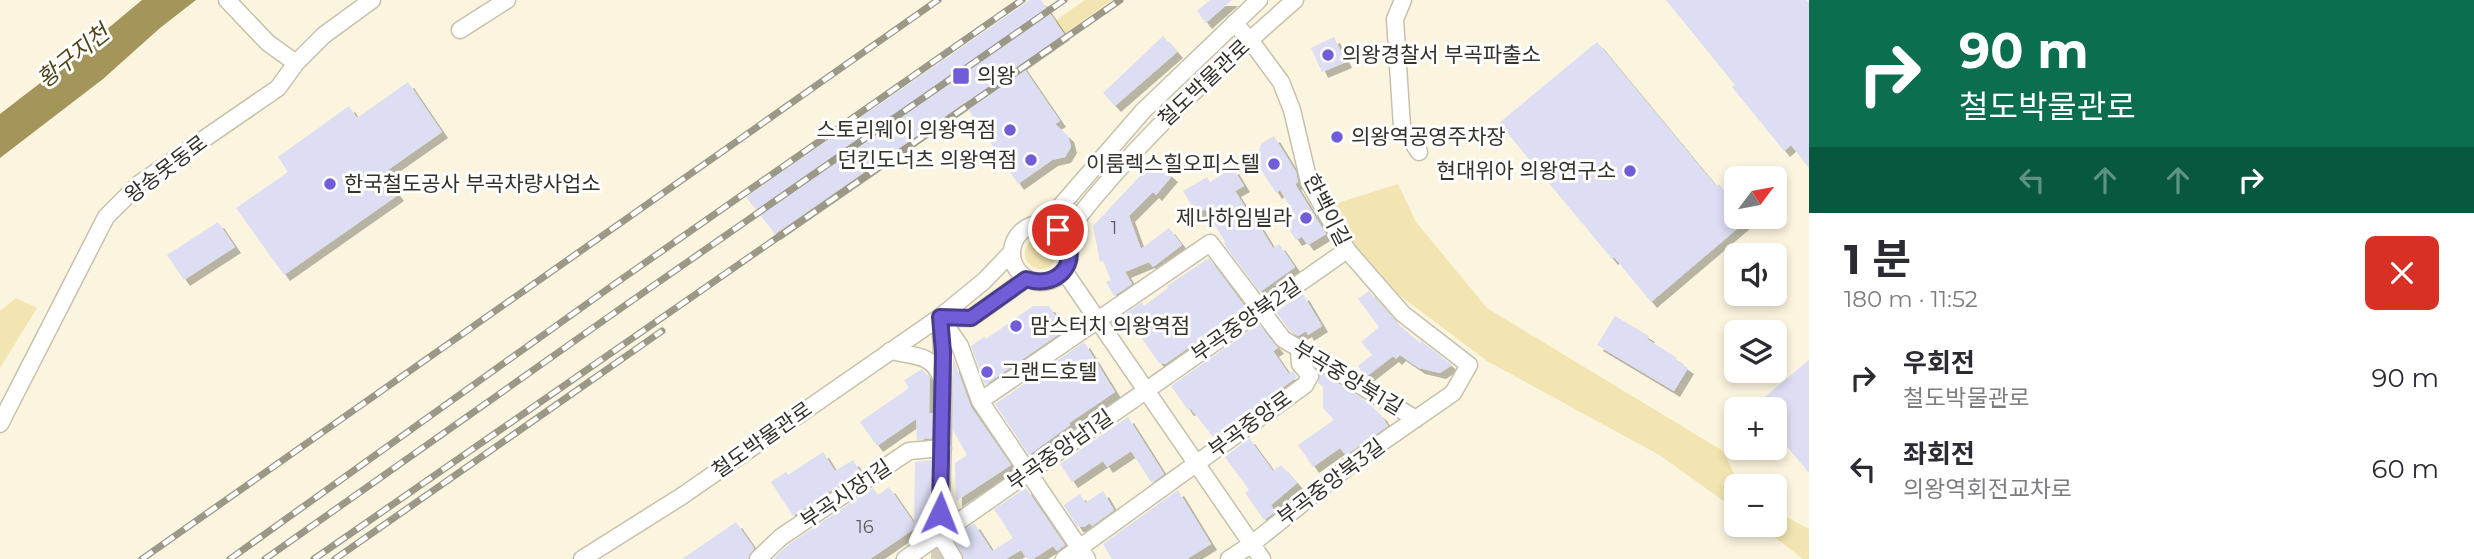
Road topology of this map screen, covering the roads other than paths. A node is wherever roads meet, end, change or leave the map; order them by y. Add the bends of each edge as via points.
1 (227, 0) edge
2 (372, 0) edge
3 (507, 0) edge
4 (1259, 0) edge
5 (1294, 0) edge
6 (1403, 0) edge
7 (1234, 23) junction
8 (460, 30) dead end
9 (1250, 40) junction
10 (296, 63) junction
11 (1419, 152) dead end
12 (1045, 224) junction
13 (1064, 236) junction
14 (1347, 250) junction
15 (1011, 253) junction
16 (1064, 271) junction
17 (1026, 279) junction
18 (1260, 310) junction
19 (940, 317) junction
20 (1098, 320) junction
21 (1300, 349) junction
22 (890, 351) junction
23 (1469, 365) joint
24 (943, 382) junction
25 (1146, 390) junction
26 (980, 401) junction
27 (1416, 419) junction
28 (0, 424) edge
29 (943, 448) junction
30 (1196, 464) junction
31 (1027, 473) junction
32 (940, 535) junction
33 (1252, 544) junction
34 (1084, 553) edge
35 (582, 559) edge
36 (758, 559) edge
37 (905, 559) edge
38 (954, 559) edge
39 (1064, 559) edge
40 (1229, 559) edge
41 (1262, 559) edge

1 - 10 street via 268,43
2 - 10 street, 왕송못동로 via 324,35
3 - 8 street
4 - 7 street, 철도박물관로
5 - 9 street, 철도박물관로
6 - 11 street via 1395,19 1402,127
7 - 9 street, 한백이길
7 - 12 street, 철도박물관로 via 1143,111
9 - 13 street, 철도박물관로 via 1118,168
9 - 14 street, 한백이길 via 1281,82 1309,183
10 - 28 street, 왕송못동로 via 278,89 140,183 106,217
12 - 13 street
12 - 15 street via 1021,231
13 - 16 street via 1070,257
14 - 18 street, 부곡중앙북2길
14 - 23 street, 한백이길 via 1403,314
15 - 17 street via 1013,264
15 - 19 street, 철도박물관로
16 - 17 street via 1047,282
16 - 20 street, 부곡중앙로
17 - 19 street via 971,318
18 - 20 street, 부곡중앙북1길 via 1210,243
18 - 21 street, 부곡중앙북1길 via 1283,339
18 - 25 street, 부곡중앙북2길
19 - 22 street, 철도박물관로
19 - 24 street
19 - 26 street via 960,346
20 - 25 street, 부곡중앙로
20 - 26 street
21 - 27 street, 부곡중앙북1길
21 - 30 street, 부곡중앙로 via 1300,364 1310,376 1305,385
22 - 24 street via 925,357
22 - 35 street, 철도박물관로 via 682,496
23 - 27 street, 부곡중앙북3길 via 1453,393
24 - 29 street
25 - 30 street, 부곡중앙로
25 - 31 street, 부곡중앙남1길
26 - 31 street
27 - 33 street, 부곡중앙북3길 via 1355,461
29 - 32 street
29 - 36 street, 부곡시장1길 via 909,451 781,537
30 - 33 street, 부곡중앙로
30 - 34 street
31 - 32 street, 부곡중앙남1길
31 - 34 street
32 - 37 street, 부곡중앙남1길
32 - 38 street
33 - 40 street, 부곡중앙북3길
33 - 41 street, 부곡중앙로
34 - 39 street

